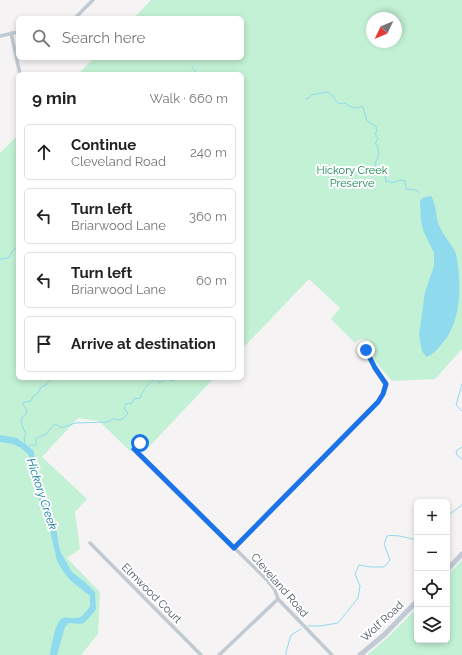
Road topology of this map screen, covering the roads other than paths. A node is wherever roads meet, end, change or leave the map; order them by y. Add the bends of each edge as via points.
1 (93, 0) edge
2 (77, 16) edge
3 (16, 32) edge
4 (11, 33) junction
5 (0, 36) edge
6 (16, 56) edge
7 (17, 60) edge
8 (20, 72) edge
9 (366, 350) dead end
10 (140, 443) dead end
11 (90, 543) dead end
12 (234, 548) junction
13 (462, 554) edge
14 (450, 567) edge
15 (278, 599) junction
16 (414, 604) edge
17 (201, 655) edge
18 (219, 655) edge
19 (332, 655) edge
20 (360, 655) edge

1 - 2 street
3 - 4 street
4 - 5 street
4 - 6 street
7 - 8 street
9 - 12 street via 386,384 378,402
10 - 12 street, Cleveland Road via 134,449
11 - 17 street, Elmwood Court
12 - 15 street, Cleveland Road via 266,580
13 - 14 main road
15 - 18 street
15 - 19 street, Cleveland Road
16 - 20 main road, Wolf Road

